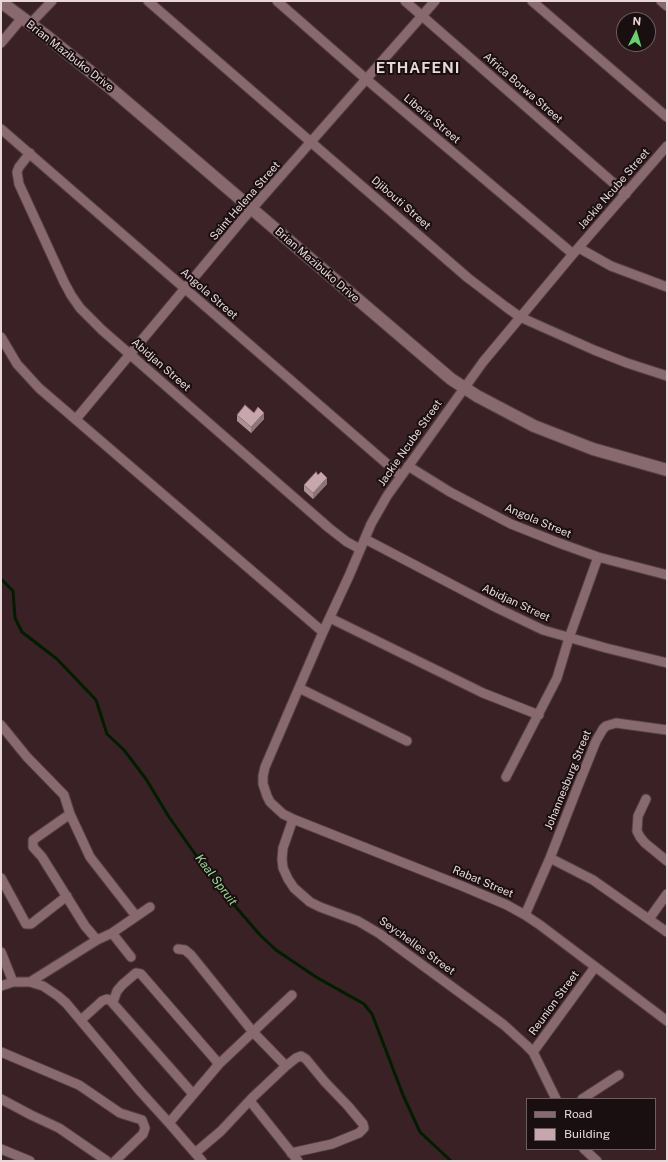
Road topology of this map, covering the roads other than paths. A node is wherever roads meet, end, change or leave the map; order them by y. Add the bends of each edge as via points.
1 (52, 1) edge
2 (148, 1) edge
3 (277, 1) edge
4 (404, 1) edge
5 (435, 1) edge
6 (532, 1) edge
7 (661, 1) edge
8 (1, 2) edge
9 (667, 6) edge
10 (422, 16) junction
11 (26, 21) junction
12 (1, 43) edge
13 (366, 79) junction
14 (667, 117) edge
15 (1, 129) edge
16 (312, 143) junction
17 (667, 146) edge
18 (30, 153) junction
19 (626, 194) junction
20 (252, 210) junction
21 (576, 251) junction
22 (667, 287) edge
23 (185, 289) junction
24 (520, 317) junction
25 (1, 337) edge
26 (130, 354) junction
27 (667, 376) edge
28 (464, 388) junction
29 (76, 419) junction
30 (408, 466) junction
31 (667, 470) edge
32 (401, 476) junction
33 (365, 539) junction
34 (360, 549) junction
35 (598, 557) junction
36 (667, 575) edge
37 (330, 618) junction
38 (323, 632) junction
39 (569, 638) junction
40 (667, 663) edge
41 (299, 688) junction
42 (539, 715) junction
43 (1, 725) edge
44 (667, 730) edge
45 (407, 741) dead end
46 (506, 777) dead end
47 (646, 799) dead end
48 (270, 802) joint
49 (70, 814) junction
50 (292, 819) junction
51 (550, 858) junction
52 (667, 860) edge
53 (1, 878) edge
54 (667, 894) edge
55 (67, 896) junction
56 (150, 907) dead end
57 (525, 915) junction
58 (136, 916) junction
59 (649, 919) junction
60 (667, 932) edge
61 (112, 933) junction
62 (96, 940) junction
63 (178, 949) dead end
64 (1, 952) edge
65 (131, 957) dead end
66 (595, 967) junction
67 (13, 982) junction
68 (30, 982) junction
69 (1, 986) edge
70 (292, 995) dead end
71 (114, 1002) junction
72 (665, 1015) edge
73 (81, 1020) junction
74 (253, 1032) junction
75 (1, 1052) edge
76 (533, 1052) junction
77 (219, 1064) junction
78 (286, 1066) junction
79 (619, 1075) dead end
80 (193, 1094) junction
81 (556, 1098) edge
82 (584, 1098) edge
83 (1, 1099) edge
84 (250, 1101) junction
85 (169, 1123) junction
86 (1, 1149) edge
87 (585, 1150) edge
88 (291, 1153) junction
89 (196, 1154) junction
90 (30, 1161) edge
91 (107, 1161) edge
92 (115, 1161) edge
93 (202, 1161) edge
94 (298, 1161) edge
95 (597, 1161) edge

1 - 11 street
2 - 16 street, Djibouti Street
3 - 13 street, Liberia Street
4 - 10 street, Africa Borwa Street
5 - 10 street, Saint Helena Street
6 - 14 street
7 - 9 street
8 - 11 street, Brian Mazibuko Drive
10 - 13 street, Saint Helena Street
10 - 19 street, Africa Borwa Street
11 - 12 street
11 - 20 street, Brian Mazibuko Drive via 108,86
13 - 16 street, Saint Helena Street
13 - 21 street, Liberia Street
15 - 18 street, Angola Street
16 - 20 street, Saint Helena Street
16 - 24 street, Djibouti Street via 474,283
17 - 19 street, Jackie Ncube Street
18 - 23 street, Angola Street
18 - 26 street, Abidjan Street via 19,167 17,178 64,282 85,313
19 - 21 street, Jackie Ncube Street
20 - 23 street, Saint Helena Street
20 - 28 street, Brian Mazibuko Drive
21 - 22 street, Liberia Street
21 - 24 street, Jackie Ncube Street
23 - 26 street, Saint Helena Street
23 - 32 street, Angola Street
24 - 27 street, Djibouti Street via 594,350
24 - 28 street, Jackie Ncube Street
25 - 29 street via 26,375
26 - 29 street, Saint Helena Street
26 - 34 street, Abidjan Street via 329,528
28 - 30 street, Jackie Ncube Street
28 - 31 street, Brian Mazibuko Drive via 512,416 553,434 593,449
29 - 38 street
30 - 32 street, Jackie Ncube Street
30 - 35 street, Angola Street via 450,492 511,524
32 - 33 street, Jackie Ncube Street via 378,512
33 - 34 street, Jackie Ncube Street
33 - 39 street, Abidjan Street via 521,620
34 - 37 street, Jackie Ncube Street
35 - 36 street, Angola Street
35 - 39 street
37 - 38 street, Jackie Ncube Street
37 - 42 street via 483,693
38 - 41 street, Jackie Ncube Street
39 - 40 street, Abidjan Street
39 - 42 street via 558,678
41 - 45 street
41 - 48 street, Jackie Ncube Street via 264,771 264,790
42 - 46 street
43 - 49 street via 64,795
44 - 51 street, Johannesburg Street via 616,723 603,729
47 - 52 street via 638,816 637,831 645,843
48 - 50 street, Rabat Street
49 - 55 street via 33,840 33,847
49 - 58 street via 90,857
50 - 57 street, Rabat Street via 484,894
50 - 76 street, Seychelles Street via 283,848 283,864 294,888 320,907 358,920 380,934 504,1025
51 - 57 street, Johannesburg Street
51 - 59 street via 592,880
53 - 55 street via 26,924 31,924
54 - 59 street
55 - 62 street
56 - 58 street
57 - 66 street, Rabat Street
58 - 61 street
59 - 60 street
61 - 62 street
61 - 65 street
62 - 68 street
63 - 74 street via 186,950 191,955
64 - 67 street
66 - 72 street, Rabat Street
66 - 76 street, Reunion Street
67 - 68 street
67 - 69 street
68 - 73 street via 43,986 58,996
70 - 74 street
71 - 73 street via 109,999 102,1001
71 - 77 street via 122,985 136,973 141,974
71 - 80 street
73 - 85 street
74 - 77 street
74 - 78 street
75 - 92 street via 79,1085 120,1113 142,1120 145,1128 143,1134
76 - 81 street, Seychelles Street
77 - 80 street
78 - 84 street
78 - 88 street via 301,1056 306,1058 354,1112 364,1128 359,1133 332,1144
79 - 82 street
80 - 85 street
83 - 91 street via 58,1128
84 - 88 street
84 - 89 street
85 - 89 street
86 - 90 street
87 - 95 street
88 - 94 street
89 - 93 street

